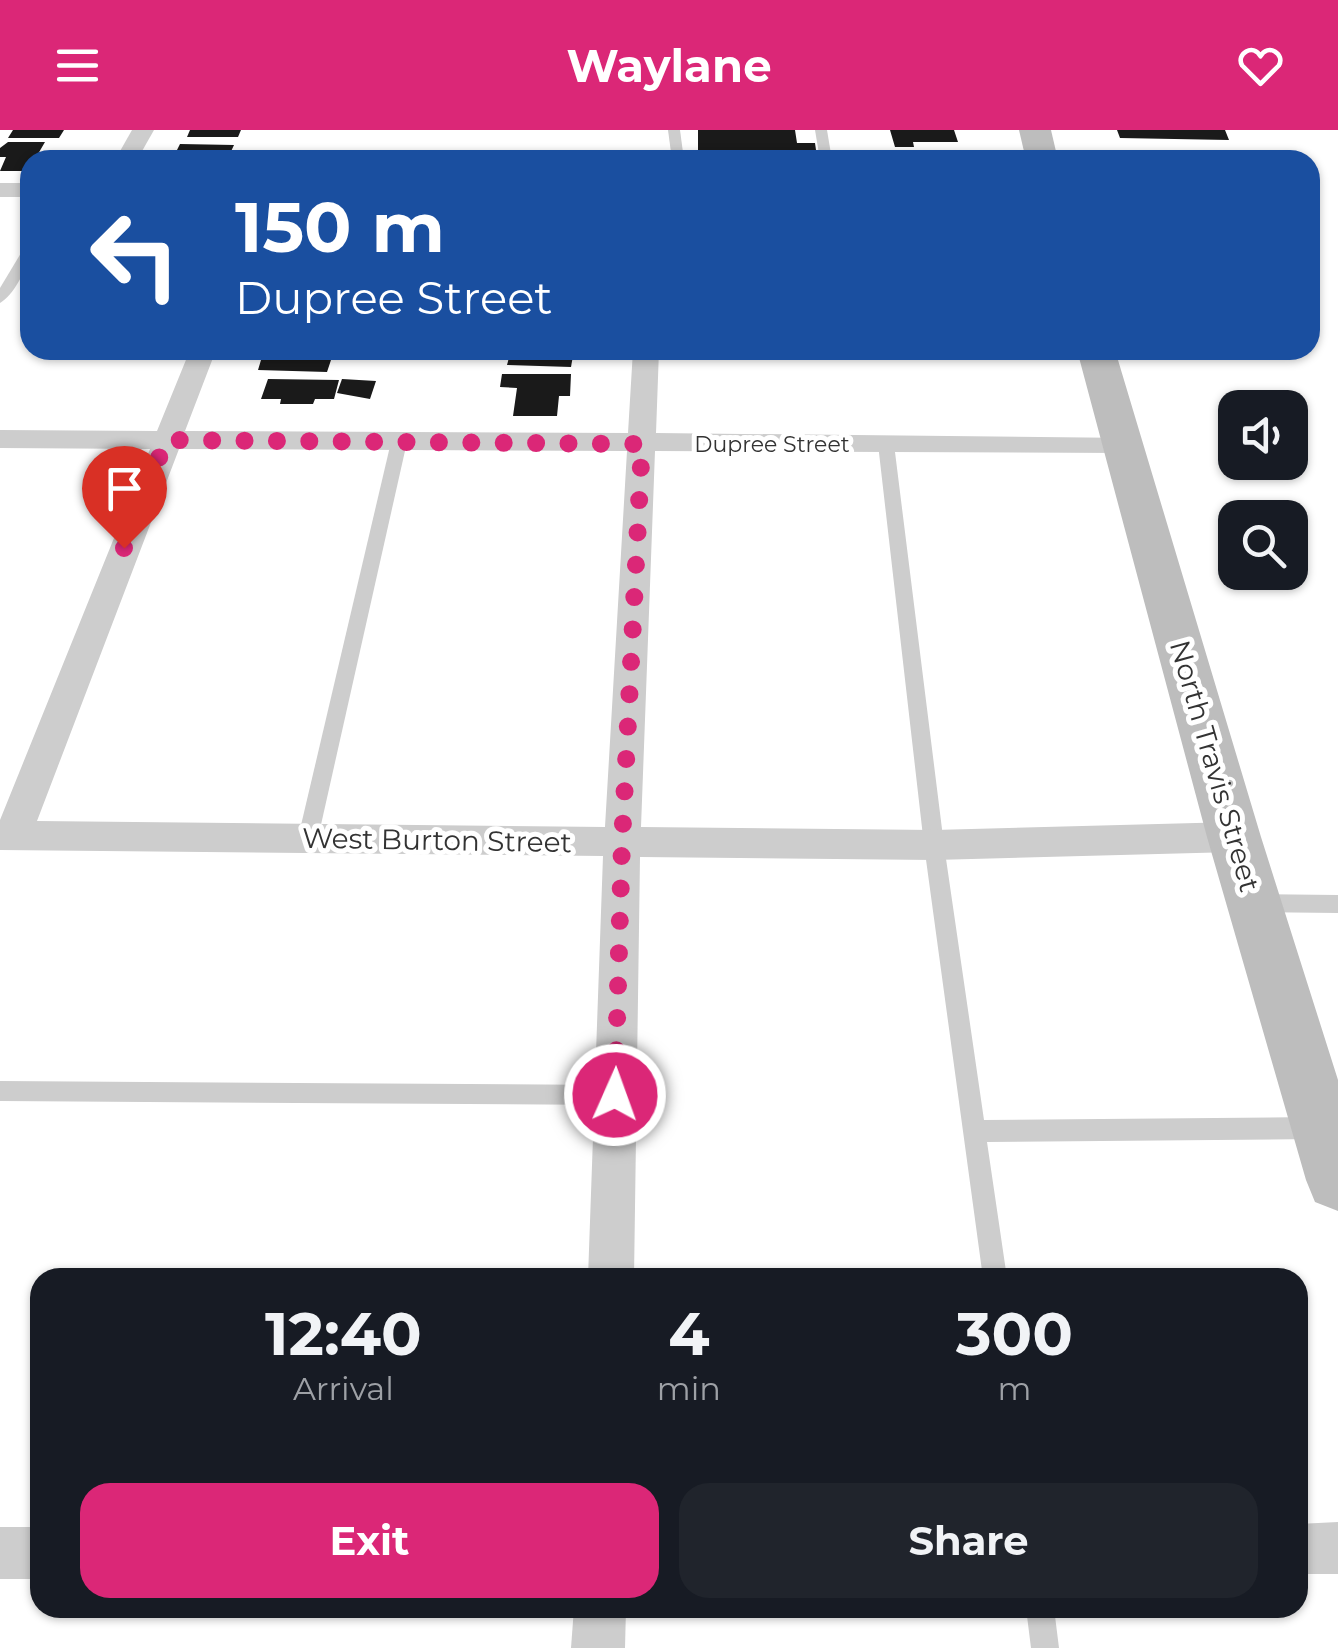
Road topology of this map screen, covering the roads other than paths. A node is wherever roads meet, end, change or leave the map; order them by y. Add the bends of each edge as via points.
1 (20, 265) edge
2 (0, 299) edge
3 (199, 360) edge
4 (646, 360) edge
5 (1099, 360) edge
6 (0, 438) edge
7 (166, 440) junction
8 (399, 442) junction
9 (642, 444) junction
10 (886, 444) junction
11 (1123, 444) junction
12 (6, 835) edge
13 (1234, 837) junction
14 (308, 838) junction
15 (622, 842) junction
16 (934, 845) junction
17 (1255, 903) junction
18 (1338, 904) edge
19 (0, 1092) edge
20 (615, 1095) junction
21 (1322, 1128) junction
22 (974, 1131) junction
23 (1338, 1180) edge
24 (610, 1268) edge
25 (994, 1268) edge
26 (1338, 1548) edge
27 (1308, 1549) edge
28 (0, 1553) edge
29 (30, 1553) edge
30 (600, 1618) edge
31 (1041, 1618) edge
32 (598, 1648) edge
33 (1045, 1648) edge

1 - 2 lane
3 - 7 street
4 - 9 street
5 - 11 main road, North Travis Street
6 - 7 street, Dupree Street
7 - 8 street, Dupree Street
7 - 12 street
8 - 9 street, Dupree Street
8 - 14 lane
9 - 10 street, Dupree Street
9 - 15 street
10 - 11 street, Dupree Street
10 - 16 lane
11 - 13 main road, North Travis Street
12 - 14 street, West Burton Street
13 - 16 street, West Burton Street
13 - 17 main road, North Travis Street
14 - 15 street, West Burton Street
15 - 16 street, West Burton Street
15 - 20 street
16 - 22 lane
17 - 18 lane
17 - 21 main road, North Travis Street
19 - 20 lane
20 - 24 street
21 - 22 lane
21 - 23 main road, North Travis Street
22 - 25 lane
26 - 27 street
28 - 29 street
30 - 32 street
31 - 33 lane

